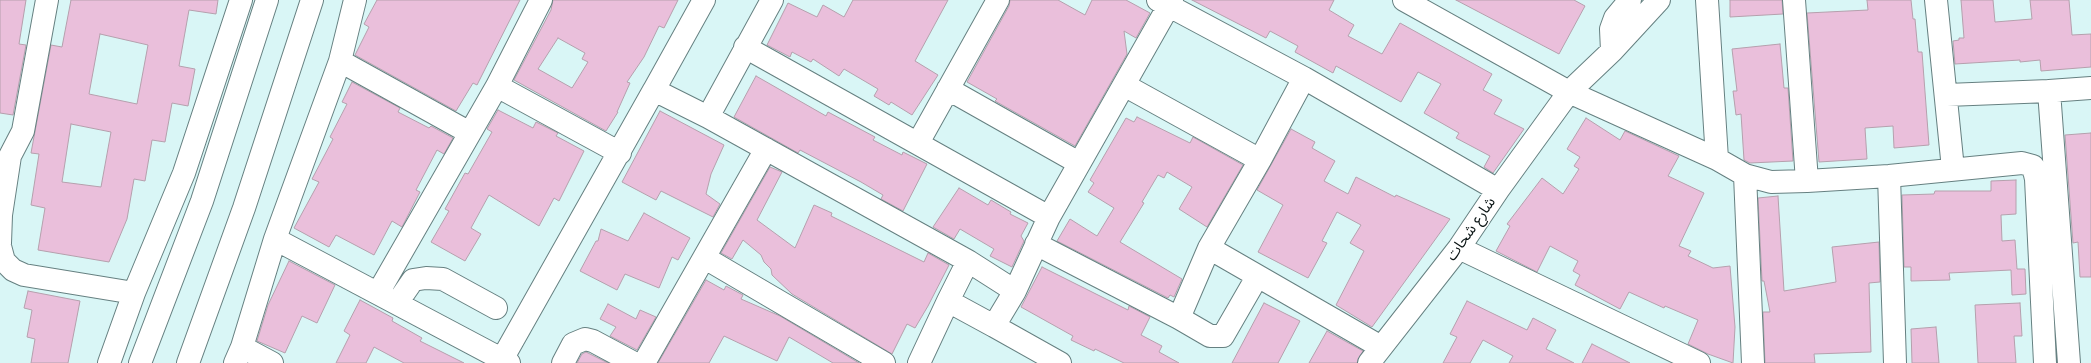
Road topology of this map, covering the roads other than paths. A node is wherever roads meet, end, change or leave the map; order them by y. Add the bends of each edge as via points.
1 (47, 0) edge
2 (241, 0) edge
3 (267, 0) edge
4 (312, 0) edge
5 (355, 0) edge
6 (541, 0) edge
7 (704, 0) edge
8 (772, 0) edge
9 (998, 0) edge
10 (1404, 0) edge
11 (1630, 0) edge
12 (1659, 0) edge
13 (1707, 0) edge
14 (1794, 0) edge
15 (1936, 0) edge
16 (1166, 2) edge
17 (745, 47) junction
18 (1612, 51) junction
19 (340, 61) junction
20 (1304, 78) junction
21 (1124, 85) junction
22 (496, 86) junction
23 (2091, 88) edge
24 (948, 89) junction
25 (654, 90) junction
26 (2049, 91) junction
27 (1570, 92) junction
28 (1947, 95) junction
29 (708, 117) junction
30 (470, 133) junction
31 (918, 143) junction
32 (766, 149) junction
33 (5, 152) edge
34 (620, 153) junction
35 (1717, 159) junction
36 (1260, 160) junction
37 (1078, 163) junction
38 (1953, 168) junction
39 (1745, 175) junction
40 (1889, 176) junction
41 (1807, 181) junction
42 (1498, 190) junction
43 (1049, 217) junction
44 (275, 239) junction
45 (0, 244) edge
46 (1036, 244) junction
47 (1209, 248) junction
48 (1459, 248) junction
49 (705, 258) junction
50 (968, 262) junction
51 (1257, 277) junction
52 (1014, 291) junction
53 (134, 293) junction
54 (387, 298) junction
55 (948, 302) junction
56 (496, 308) dead end
57 (1179, 318) junction
58 (994, 326) junction
59 (239, 355) edge
60 (1375, 355) edge
61 (504, 362) edge
62 (109, 363) edge
63 (140, 363) edge
64 (188, 363) edge
65 (272, 363) edge
66 (563, 363) edge
67 (634, 363) edge
68 (644, 363) edge
69 (884, 363) edge
70 (919, 363) edge
71 (1060, 363) edge
72 (1699, 363) edge
73 (1753, 363) edge
74 (1895, 363) edge
75 (2045, 363) edge
76 (2069, 363) edge

1 - 33 street via 23,131
2 - 53 street via 184,173
3 - 63 street via 202,201
4 - 64 street via 244,208
5 - 19 street
6 - 22 street
7 - 25 street
8 - 17 street
9 - 24 street
10 - 27 street
11 - 18 street via 1615,18 1611,30
12 - 18 street, شارع شحات
13 - 35 street
14 - 41 street
15 - 28 street
16 - 20 street
16 - 21 street
17 - 29 street
17 - 31 street
18 - 27 street, شارع شحات
19 - 30 street
19 - 44 street
20 - 36 street
20 - 42 street
21 - 36 street
21 - 37 street
22 - 30 street
22 - 34 street
23 - 26 street
24 - 31 street
24 - 37 street
25 - 29 street
25 - 34 street
26 - 28 street
26 - 76 street
27 - 35 street
27 - 42 street, شارع شحات
28 - 38 street
29 - 32 street
30 - 54 street
31 - 43 street
32 - 49 street
32 - 50 street
33 - 45 street
34 - 61 street
35 - 39 street
36 - 47 street
37 - 43 street
38 - 40 street
38 - 75 street via 2022,163 2033,166
39 - 41 street via 1771,182
39 - 73 street
40 - 41 street
40 - 74 street
42 - 48 street, شارع شحات
43 - 46 street
44 - 54 street
44 - 59 street
45 - 53 street via 4,262 24,275
46 - 52 street
46 - 57 street
47 - 51 street
47 - 57 street
48 - 60 street, شارع شحات
48 - 72 street
49 - 68 street
49 - 69 street
50 - 52 street
50 - 55 street
51 - 57 street via 1223,336 1210,336
51 - 60 street
52 - 58 street
53 - 62 street
54 - 56 street via 412,280 443,279
54 - 61 street
55 - 58 street
55 - 70 street
58 - 71 street
59 - 65 street
66 - 67 street via 573,344 585,339

